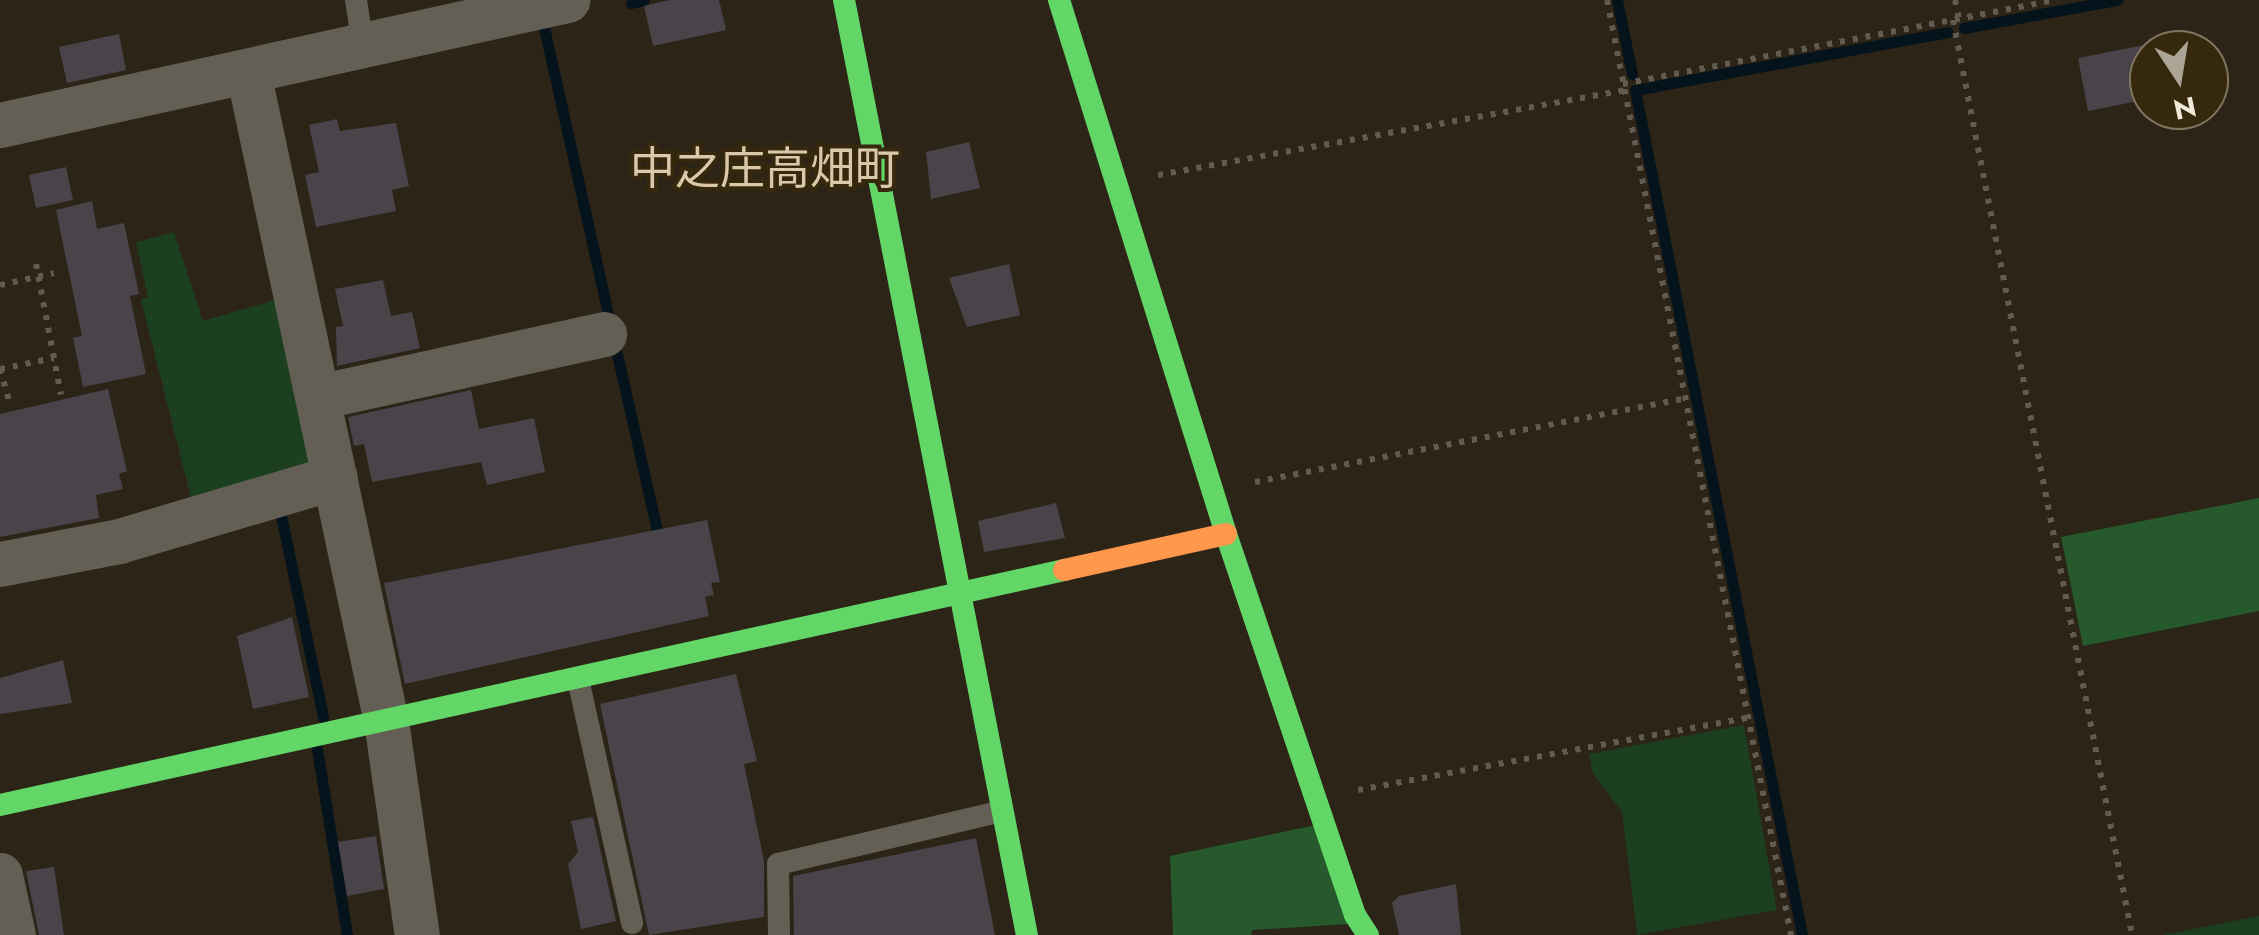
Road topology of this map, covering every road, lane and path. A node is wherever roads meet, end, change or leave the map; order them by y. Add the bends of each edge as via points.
1 (356, 0) edge
2 (844, 0) edge
3 (1058, 0) edge
4 (1607, 0) edge
5 (1955, 0) edge
6 (2056, 0) edge
7 (542, 3) edge
8 (1956, 20) junction
9 (363, 46) junction
10 (248, 72) junction
11 (1624, 87) junction
12 (0, 125) edge
13 (1116, 183) junction
14 (36, 264) dead end
15 (54, 273) dead end
16 (39, 276) junction
17 (0, 285) edge
18 (604, 334) dead end
19 (54, 358) junction
20 (0, 369) edge
21 (61, 395) dead end
22 (318, 397) junction
23 (1686, 398) junction
24 (10, 403) dead end
25 (335, 477) junction
26 (1212, 490) junction
27 (1226, 534) junction
28 (0, 564) edge
29 (958, 595) junction
30 (578, 679) junction
31 (1750, 717) junction
32 (386, 721) junction
33 (1318, 798) junction
34 (0, 805) edge
35 (1002, 811) junction
36 (0, 875) edge
37 (632, 923) dead end
38 (13, 935) edge
39 (416, 935) edge
40 (779, 935) edge
41 (1027, 935) edge
42 (1368, 935) edge
43 (1791, 935) edge
44 (2132, 935) edge

1 - 9 lane
2 - 29 street
3 - 13 street
4 - 11 path
5 - 8 path
6 - 8 path
7 - 9 street
8 - 11 path
8 - 44 path
9 - 10 street
10 - 12 street
10 - 22 street
11 - 13 path
11 - 23 path
13 - 26 street
14 - 16 path
15 - 16 path
16 - 17 path
16 - 19 path
18 - 22 street
19 - 20 path
19 - 21 path
20 - 24 path
22 - 25 street
23 - 26 path
23 - 31 path
25 - 28 street via 118,541
25 - 32 street
26 - 27 street
27 - 29 street
27 - 33 street
29 - 30 street
29 - 35 street
30 - 32 street
30 - 37 lane
31 - 33 path
31 - 43 path
32 - 34 street
32 - 39 street
33 - 42 street via 1355,915
35 - 40 lane via 778,864
35 - 41 street
36 - 38 street

